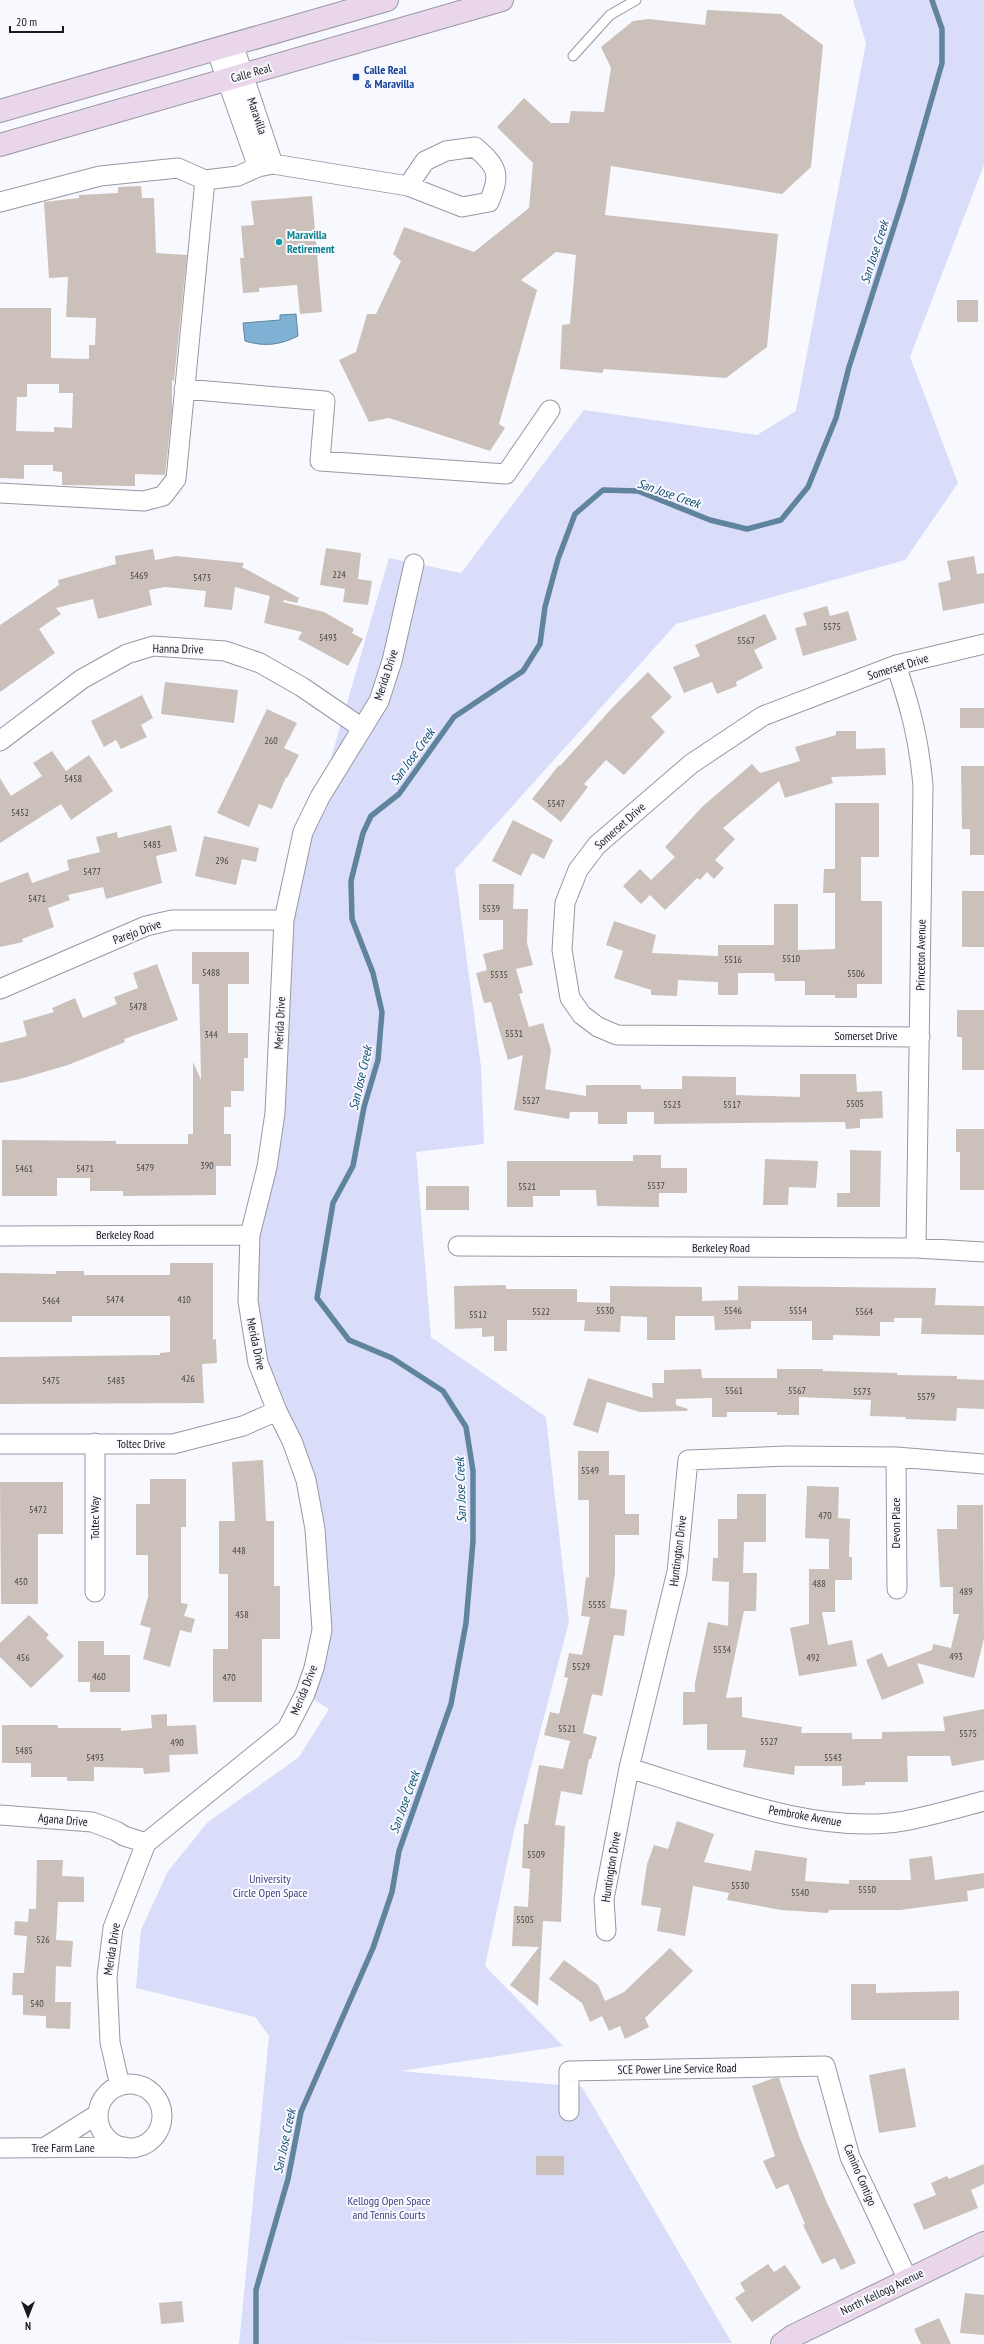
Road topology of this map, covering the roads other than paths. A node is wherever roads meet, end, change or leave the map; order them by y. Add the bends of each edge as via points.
1 (387, 0) edge
2 (502, 0) edge
3 (636, 0) edge
4 (224, 46) junction
5 (573, 56) dead end
6 (235, 78) junction
7 (0, 111) edge
8 (0, 145) edge
9 (266, 166) junction
10 (204, 180) junction
11 (408, 186) dead end
12 (0, 202) edge
13 (184, 389) junction
14 (550, 410) dead end
15 (0, 493) edge
16 (414, 564) dead end
17 (984, 644) edge
18 (896, 665) junction
19 (362, 728) junction
20 (0, 741) edge
21 (284, 920) junction
22 (0, 989) edge
23 (920, 1037) junction
24 (250, 1235) junction
25 (0, 1236) edge
26 (458, 1246) dead end
27 (916, 1248) junction
28 (984, 1252) edge
29 (277, 1411) junction
30 (0, 1444) edge
31 (95, 1444) junction
32 (896, 1457) junction
33 (984, 1464) edge
34 (897, 1590) dead end
35 (94, 1592) dead end
36 (629, 1768) junction
37 (984, 1801) edge
38 (0, 1815) edge
39 (146, 1843) junction
40 (606, 1931) dead end
41 (825, 2066) joint
42 (120, 2086) junction
43 (569, 2111) dead end
44 (98, 2114) junction
45 (126, 2147) junction
46 (0, 2148) edge
47 (44, 2148) junction
48 (984, 2243) edge
49 (908, 2280) junction
50 (782, 2344) edge

1 - 4 main road
2 - 6 main road, Calle Real
3 - 5 lane via 610,15
4 - 6 street, Maravilla
4 - 7 main road
6 - 8 main road, Calle Real
6 - 9 street, Maravilla
9 - 10 street via 238,176
9 - 11 street
10 - 12 street via 178,168 100,176
10 - 13 street
13 - 14 street via 325,401 320,461 506,474
13 - 15 street via 176,479 163,496 144,501
16 - 19 street, Merida Drive via 392,661 379,701
17 - 18 street, Somerset Drive
18 - 23 street, Princeton Avenue via 909,701 920,747 923,786
18 - 23 street, Somerset Drive via 763,716 691,764 597,844 578,870 565,904 562,950 570,998 582,1015 598,1028 617,1035
19 - 20 street, Hanna Drive via 302,686 260,663 225,651 153,646 127,654 82,679
19 - 21 street, Merida Drive via 320,797 303,832
21 - 22 street, Parejo Drive via 172,920 146,926
21 - 24 street, Merida Drive via 276,1113 267,1167
23 - 27 street, Princeton Avenue
24 - 25 street, Berkeley Road
24 - 29 street, Merida Drive via 248,1301 258,1363
26 - 27 street, Berkeley Road
27 - 28 street, Berkeley Road
29 - 31 street, Toltec Drive via 243,1426 174,1444
29 - 39 street, Merida Drive via 292,1441 306,1480 315,1528 322,1630 314,1668 305,1694 287,1729
30 - 31 street, Toltec Drive
31 - 35 street, Toltec Way
32 - 33 street, Huntington Drive
32 - 34 street, Devon Place
32 - 36 street, Huntington Drive via 787,1456 688,1460 677,1572
36 - 37 street, Pembroke Avenue via 784,1815 845,1823 903,1821
36 - 40 street, Huntington Drive via 604,1899
38 - 39 street, Agana Drive via 92,1822
39 - 42 street, Merida Drive via 114,1928 107,1977 110,2042
41 - 43 street, SCE Power Line Service Road via 569,2071
41 - 49 street, Camino Contigo via 850,2157
42 - 44 street via 105,2096
42 - 45 street via 134,2085 147,2089 158,2100 162,2115 153,2139 145,2144
44 - 45 street via 99,2123 106,2136 117,2145
44 - 47 street
45 - 47 street, Tree Farm Lane
46 - 47 street, Tree Farm Lane
48 - 49 main road, North Kellogg Avenue
49 - 50 main road, North Kellogg Avenue via 793,2336

